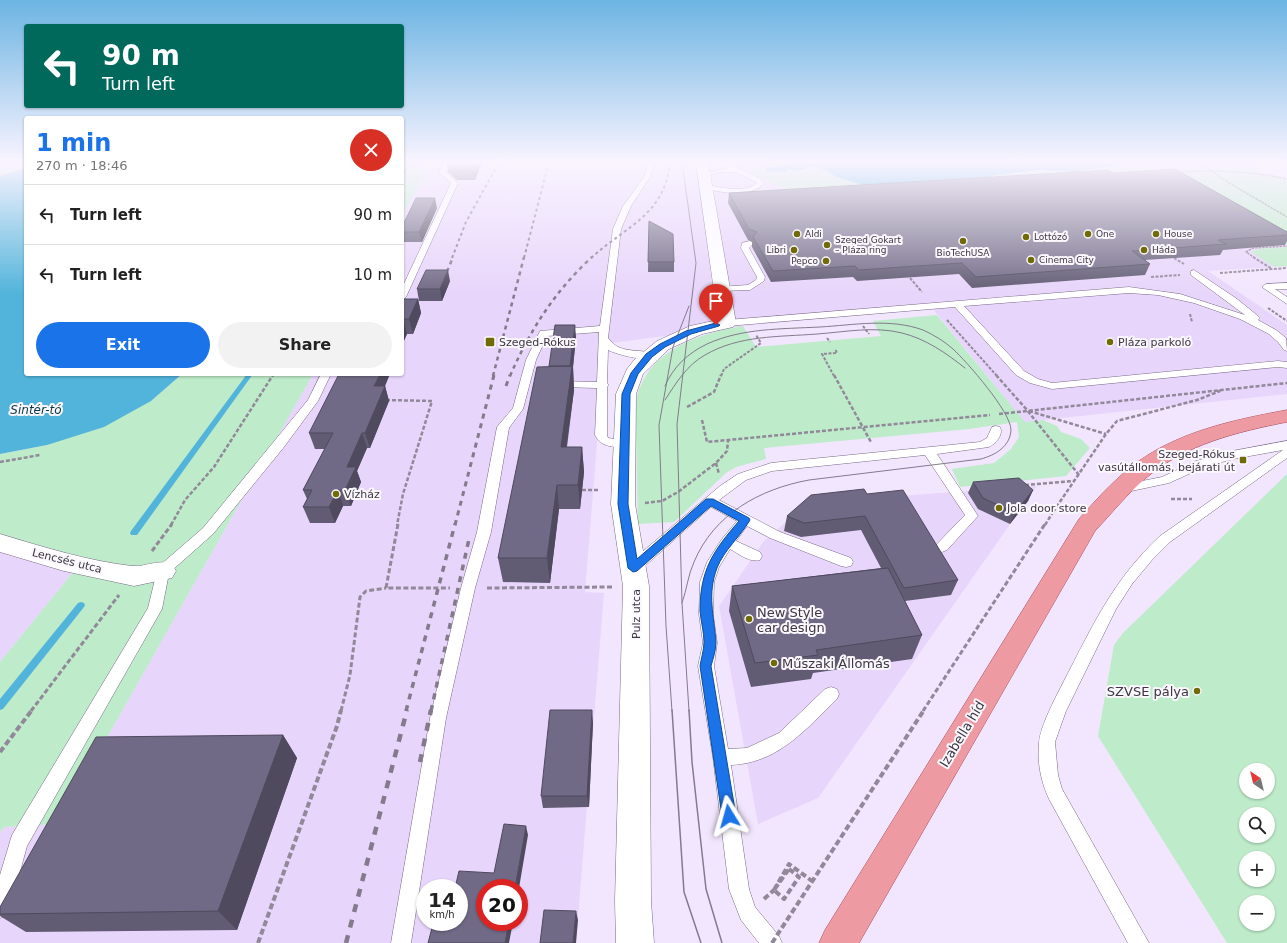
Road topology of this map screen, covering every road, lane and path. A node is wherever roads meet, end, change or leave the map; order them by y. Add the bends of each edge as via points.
1 (444, 206) edge
2 (627, 206) edge
3 (709, 206) edge
4 (1272, 206) edge
5 (1287, 217) edge
6 (750, 243) dead end
7 (1287, 246) edge
8 (1274, 269) dead end
9 (1194, 273) dead end
10 (910, 278) edge
11 (1287, 286) edge
12 (722, 289) junction
13 (404, 293) edge
14 (923, 294) dead end
15 (1287, 301) edge
16 (956, 303) junction
17 (727, 323) junction
18 (1268, 329) junction
19 (604, 333) junction
20 (827, 338) dead end
21 (830, 342) dead end
22 (761, 343) dead end
23 (1286, 343) edge
24 (835, 349) dead end
25 (649, 356) junction
26 (1287, 358) edge
27 (1283, 365) edge
28 (325, 376) edge
29 (1287, 382) edge
30 (551, 384) edge
31 (604, 385) junction
32 (1224, 389) junction
33 (384, 400) edge
34 (686, 407) dead end
35 (1027, 410) junction
36 (1287, 416) edge
37 (702, 420) dead end
38 (863, 428) junction
39 (996, 430) dead end
40 (1106, 434) junction
41 (728, 441) junction
42 (625, 444) junction
43 (1287, 445) edge
44 (929, 452) junction
45 (1287, 452) edge
46 (40, 455) dead end
47 (879, 456) junction
48 (0, 462) edge
49 (716, 463) dead end
50 (1079, 475) junction
51 (1074, 481) junction
52 (1019, 486) edge
53 (1119, 490) junction
54 (710, 502) junction
55 (746, 520) junction
56 (0, 542) edge
57 (727, 542) junction
58 (942, 547) dead end
59 (755, 556) dead end
60 (846, 562) dead end
61 (163, 571) junction
62 (635, 577) junction
63 (386, 588) junction
64 (468, 588) junction
65 (831, 694) dead end
66 (721, 757) junction
67 (812, 881) junction
68 (776, 888) dead end
69 (0, 908) edge
70 (258, 943) edge
71 (401, 943) edge
72 (635, 943) edge
73 (772, 943) edge
74 (838, 943) edge
75 (1139, 943) edge

1 - 13 lane
2 - 19 lane via 617,229
3 - 12 street
4 - 5 path
6 - 12 lane via 746,244 745,248 761,277 760,281 750,286
7 - 8 path via 1252,248 1246,252
9 - 18 lane
10 - 14 path
11 - 15 lane via 1266,287
12 - 17 street
16 - 17 lane
16 - 18 lane via 1143,291 1209,304
16 - 27 lane via 1020,372 1034,381 1052,386
17 - 25 street, Pulz utca via 685,334 663,345
18 - 23 lane
19 - 25 lane via 608,345 617,351
19 - 31 lane
19 - 64 lane via 544,333 531,360 531,384 518,409 503,427 484,532
20 - 21 path
22 - 34 path via 724,369 714,392
24 - 38 path via 837,353 822,354
25 - 42 street, Pulz utca via 634,373 626,394
26 - 27 lane
28 - 61 lane via 313,400 280,444 208,531
29 - 32 path
30 - 31 lane
31 - 42 lane via 602,438 610,443
32 - 35 path
32 - 40 path via 1197,400 1125,418 1118,421
33 - 63 path via 432,401 403,494
35 - 38 path
35 - 40 path
35 - 50 path
36 - 53 main road, Izabella híd via 1224,430 1182,446 1140,472
37 - 41 path via 707,442
38 - 41 path
38 - 47 path
39 - 44 lane via 990,443 982,446
40 - 50 path
41 - 49 path via 727,451
42 - 62 street, Pulz utca via 623,504
43 - 53 lane via 1232,455 1200,464 1165,480
44 - 47 lane
44 - 58 lane via 972,516
45 - 75 lane via 1165,538 1127,580 1110,606 1058,710 1047,742 1049,775 1055,793
46 - 48 path
47 - 54 lane via 771,467 742,477
50 - 51 path
51 - 52 path
51 - 67 path, bridge
53 - 74 main road, Izabella híd via 1087,525
54 - 55 lane
54 - 62 lane
55 - 57 lane
55 - 60 lane via 775,535
56 - 61 street, Lencsés utca via 64,562 134,576
57 - 59 lane
57 - 66 lane via 712,566 706,597 710,643 706,666
61 - 69 lane via 155,609 19,842
62 - 64 path
62 - 72 street, Pulz utca
63 - 64 path
63 - 70 path via 366,591 360,597 350,675 337,726
64 - 71 lane via 438,718
65 - 66 lane via 785,738 748,756
66 - 73 lane via 739,889 748,913
67 - 68 path via 789,864 773,889 784,899 799,877 789,869
67 - 73 path, bridge

